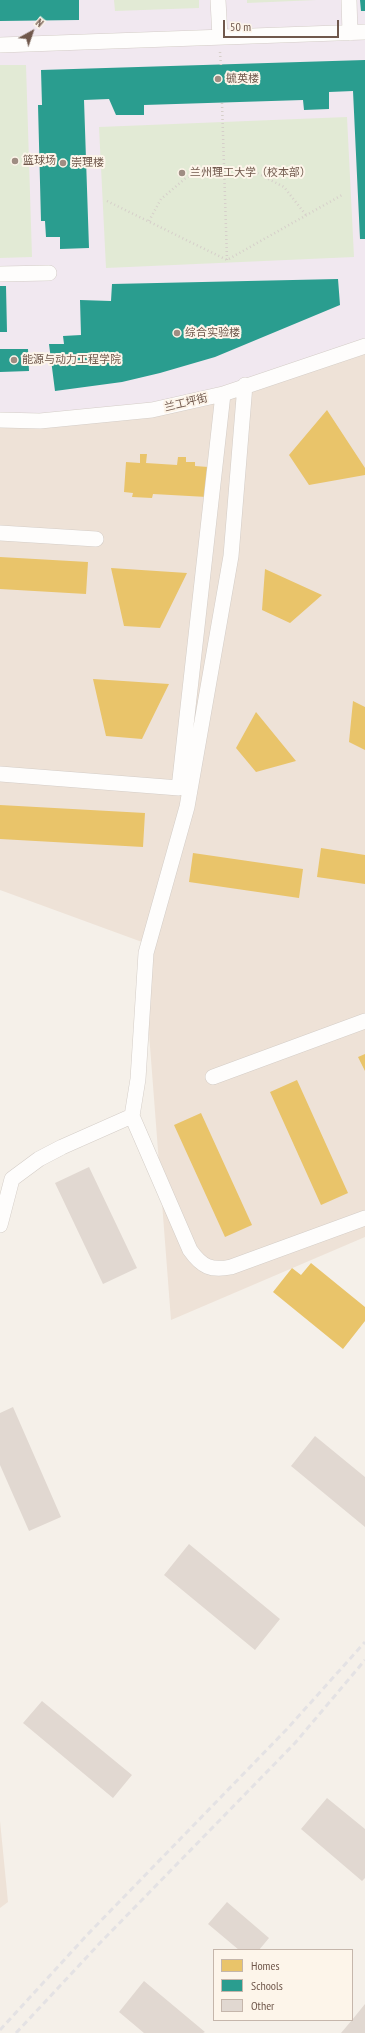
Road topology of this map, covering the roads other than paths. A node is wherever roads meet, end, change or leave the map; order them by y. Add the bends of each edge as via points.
1 (218, 0) edge
2 (349, 0) edge
3 (358, 33) edge
4 (220, 37) junction
5 (0, 45) edge
6 (49, 273) dead end
7 (0, 274) edge
8 (365, 346) edge
9 (245, 385) junction
10 (223, 394) junction
11 (0, 420) edge
12 (0, 533) edge
13 (96, 539) dead end
14 (0, 774) edge
15 (365, 1021) edge
16 (213, 1077) dead end
17 (132, 1116) junction
18 (365, 1218) edge
19 (0, 1225) edge

1 - 4 street
2 - 3 street
3 - 4 street
4 - 5 street
6 - 7 street
8 - 9 street, 兰工坪街
9 - 10 street, 兰工坪街
9 - 17 street via 231,556 187,807 146,953 138,1079
10 - 11 street, 兰工坪街 via 152,410 40,421
10 - 14 street via 179,788
12 - 13 street
15 - 16 street
17 - 18 street via 190,1250 204,1265 216,1270 231,1267
17 - 19 street via 39,1159 12,1179

